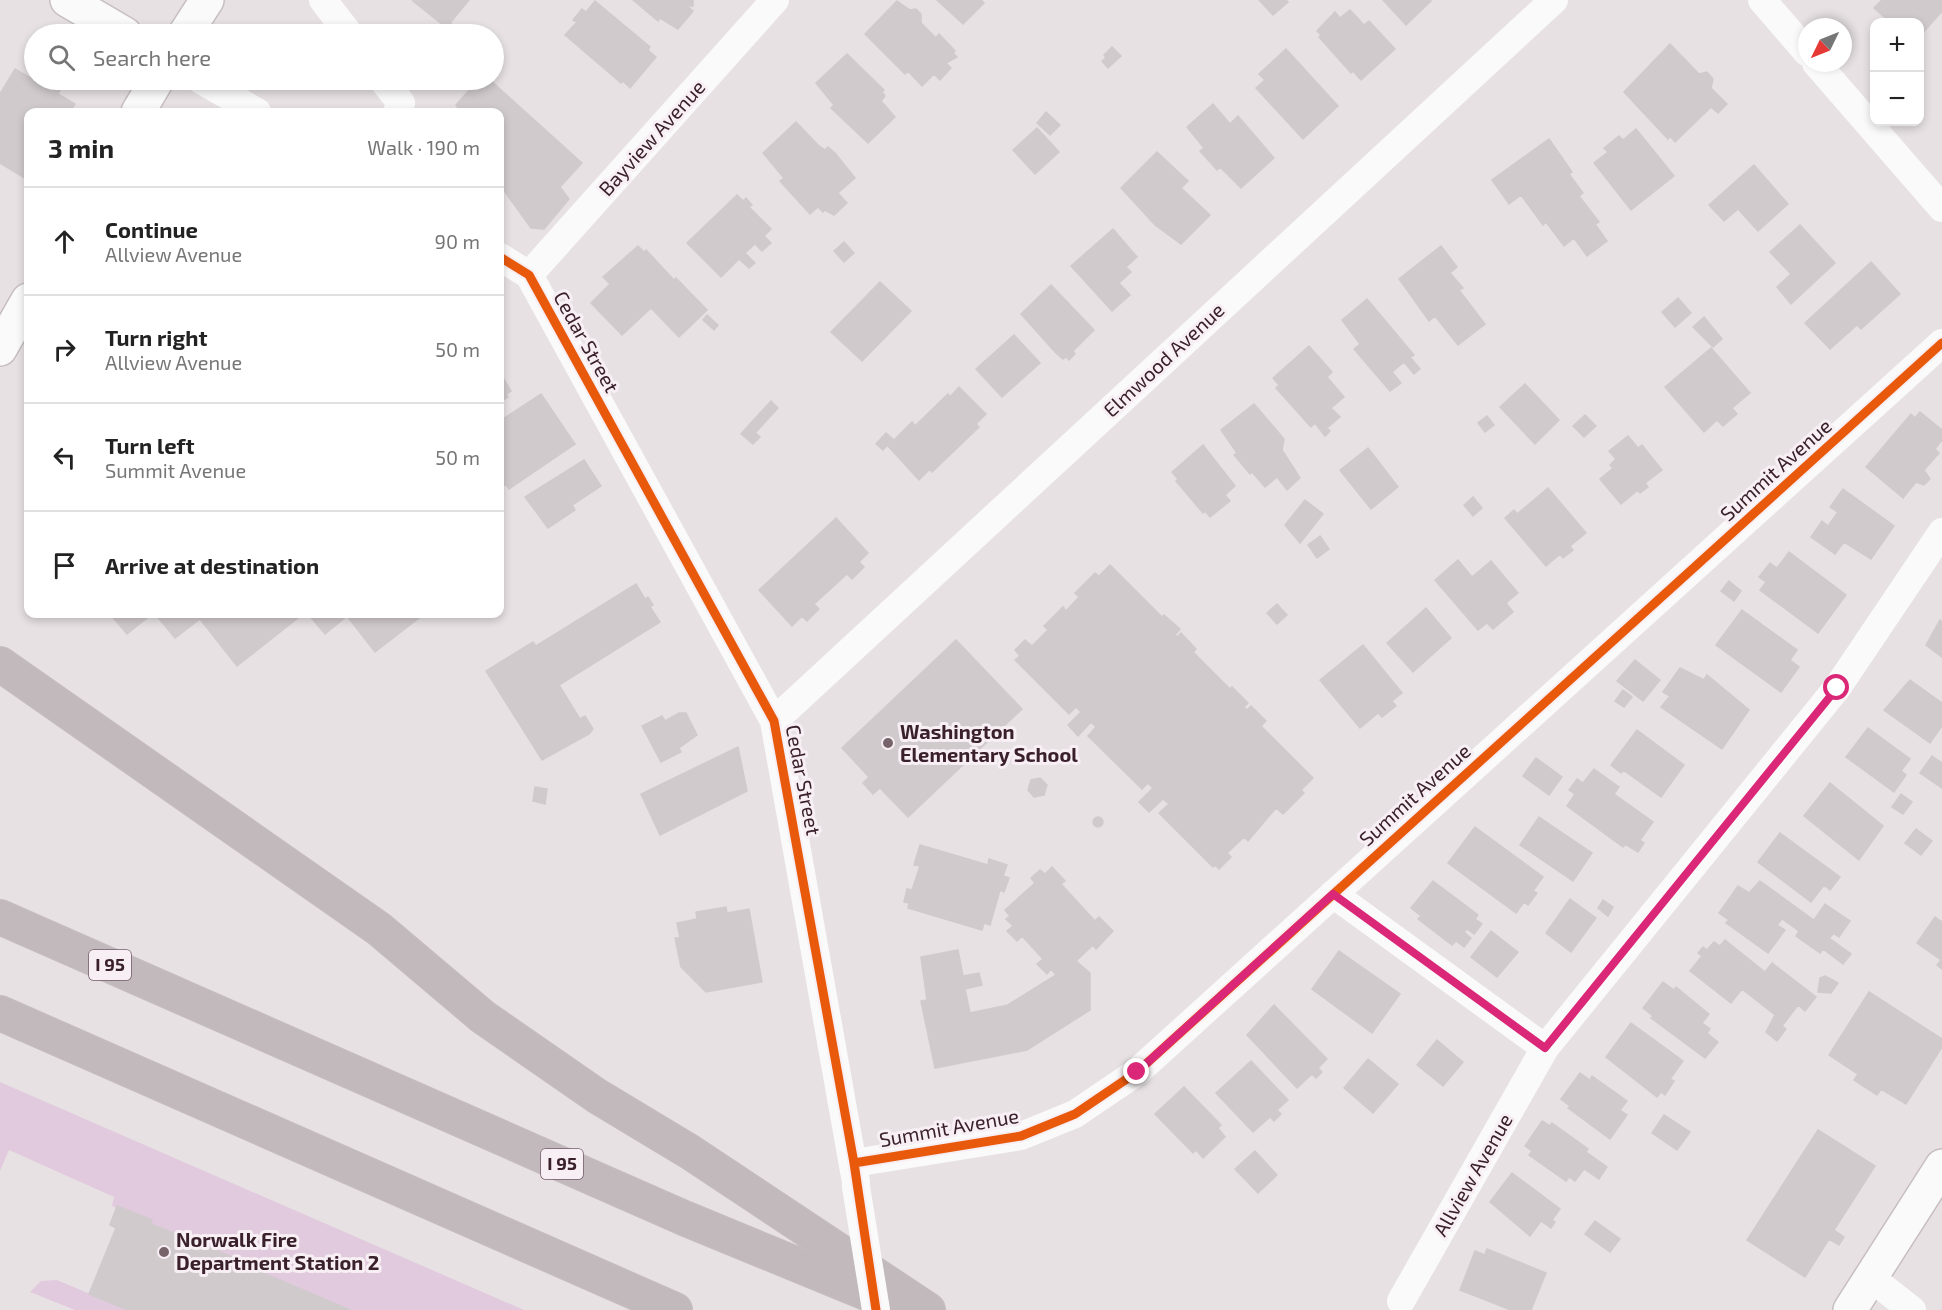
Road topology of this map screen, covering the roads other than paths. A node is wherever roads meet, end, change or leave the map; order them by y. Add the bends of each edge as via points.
1 (67, 0) edge
2 (207, 0) edge
3 (323, 0) edge
4 (775, 0) edge
5 (1554, 0) edge
6 (1762, 0) edge
7 (108, 24) edge
8 (191, 24) edge
9 (341, 24) edge
10 (1798, 42) edge
11 (1824, 72) edge
12 (151, 90) edge
13 (218, 90) edge
14 (391, 90) edge
15 (140, 108) edge
16 (250, 108) edge
17 (399, 108) edge
18 (1942, 208) edge
19 (504, 259) edge
20 (529, 275) junction
21 (24, 307) edge
22 (1942, 344) edge
23 (0, 349) edge
24 (1942, 532) edge
25 (0, 664) edge
26 (774, 721) junction
27 (1333, 894) junction
28 (0, 899) edge
29 (0, 917) edge
30 (0, 1013) edge
31 (220, 1013) junction
32 (1545, 1048) junction
33 (1942, 1166) edge
34 (855, 1175) junction
35 (1871, 1278) junction
36 (1401, 1301) dead end
37 (675, 1310) edge
38 (876, 1310) edge
39 (907, 1310) edge
40 (928, 1310) edge
41 (1850, 1310) edge
42 (1912, 1310) edge

1 - 7 main road
2 - 8 main road
3 - 9 street
4 - 20 street, Bayview Avenue
5 - 26 street, Elmwood Avenue
6 - 10 street
11 - 18 street
12 - 15 main road
13 - 16 street
14 - 17 street via 401,103
19 - 20 street, Cedar Street
20 - 26 street, Cedar Street
21 - 23 main road
22 - 27 street, Summit Avenue
24 - 32 street, Allview Avenue via 1837,688
25 - 40 highway via 379,929 492,1023 597,1096 690,1152
26 - 34 street, Cedar Street
27 - 32 street
27 - 34 street, Summit Avenue via 1137,1072 1075,1114 1021,1136
28 - 31 highway
29 - 31 highway, I 95
30 - 37 highway
31 - 39 highway, I 95 via 684,1218
32 - 36 street, Allview Avenue
33 - 35 main road
34 - 38 street, Cedar Street, bridge
35 - 41 main road
35 - 42 street

